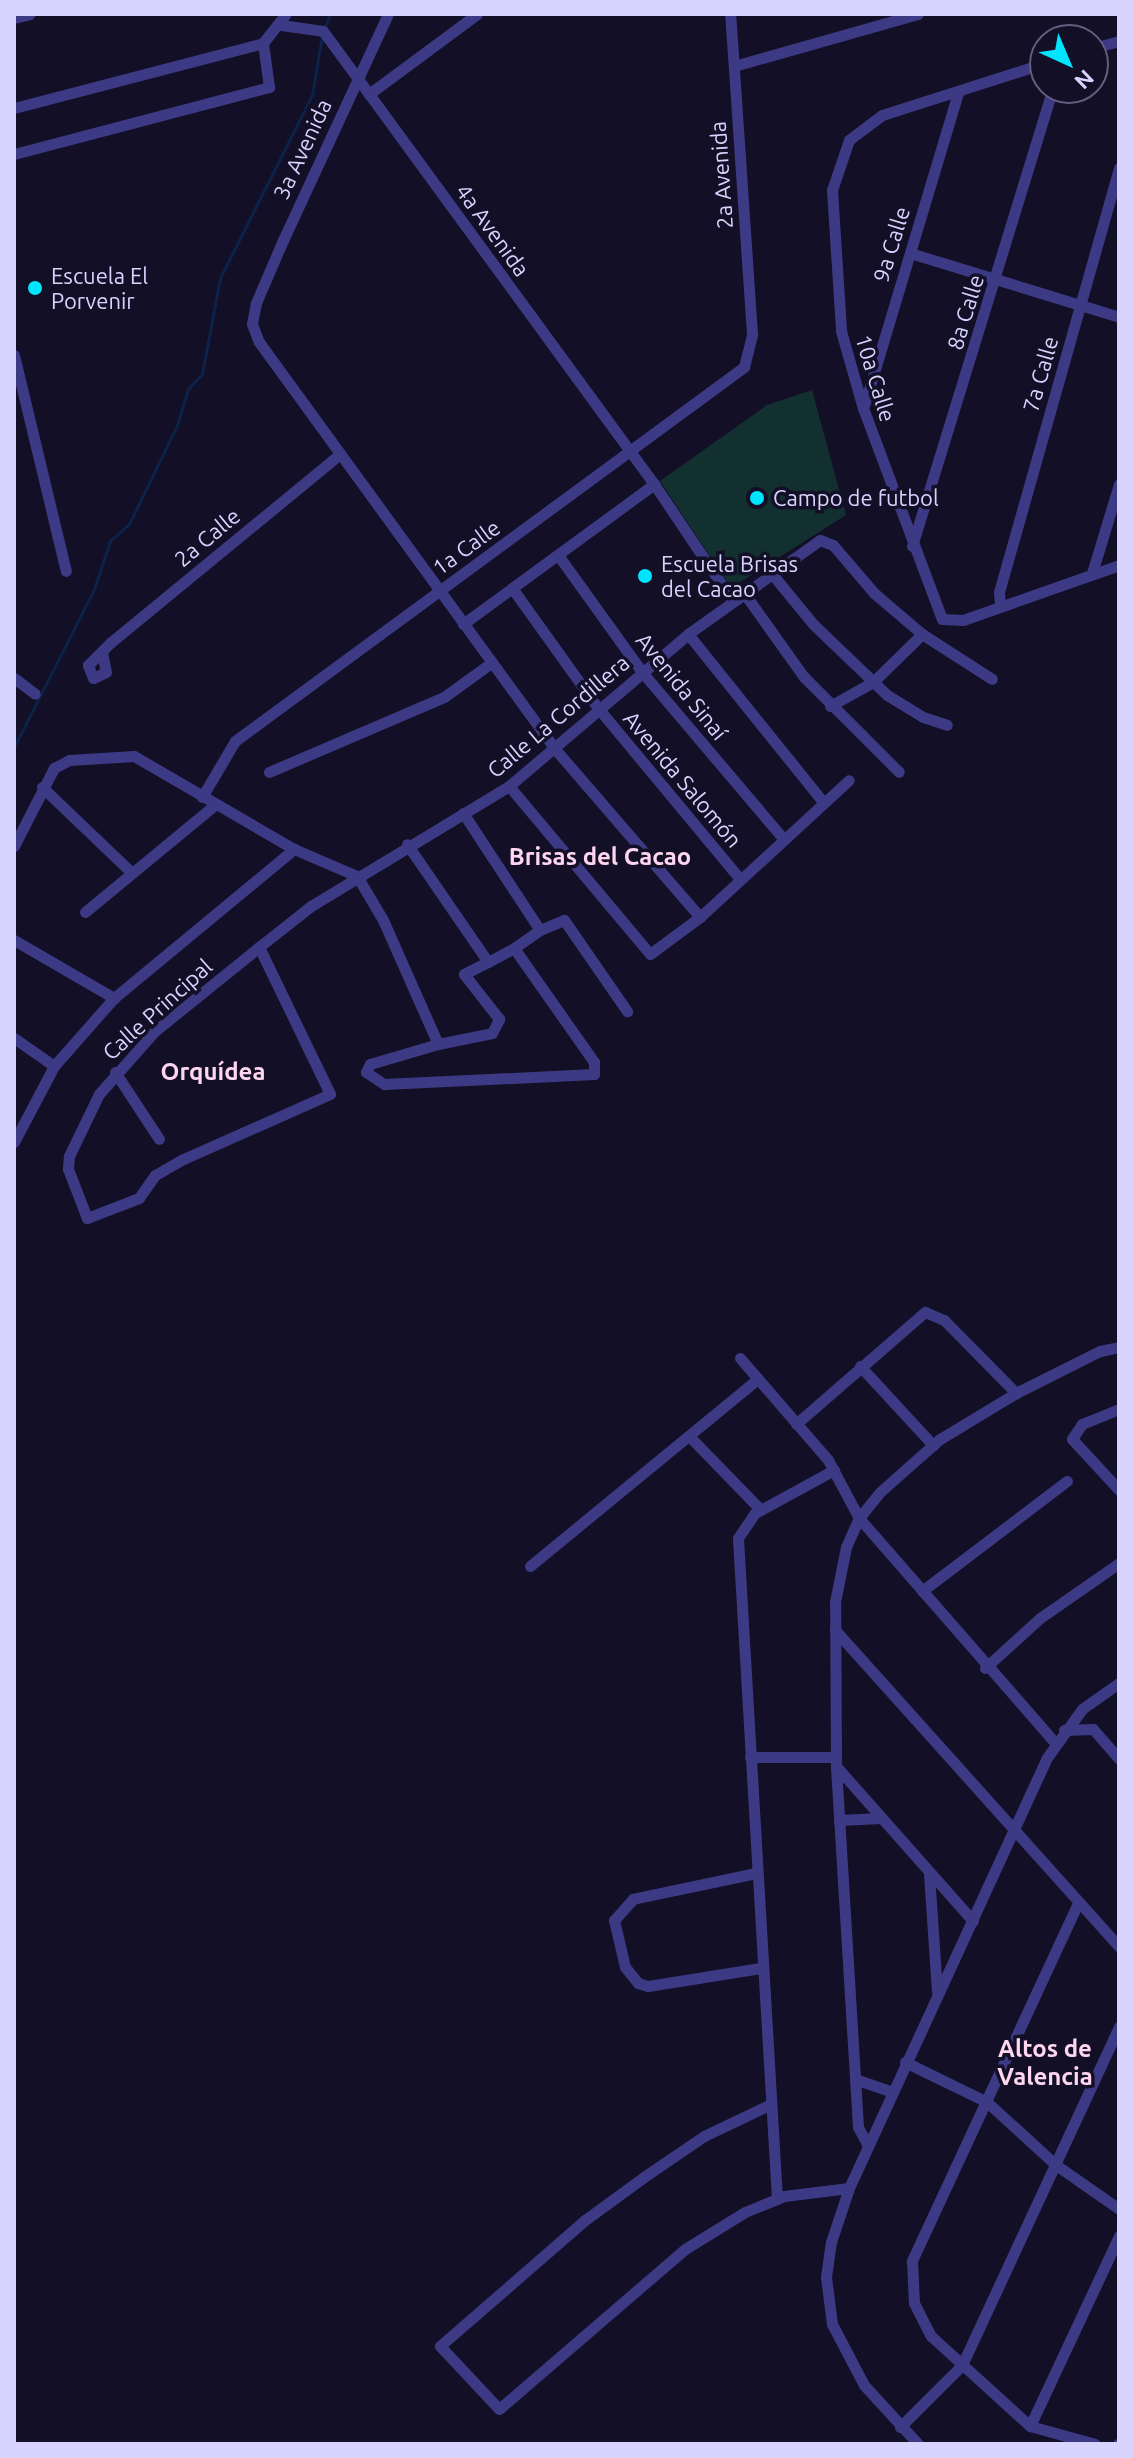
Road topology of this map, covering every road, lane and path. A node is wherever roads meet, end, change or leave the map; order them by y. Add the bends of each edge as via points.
1 (30, 14) edge
2 (388, 14) edge
3 (477, 14) edge
4 (730, 14) edge
5 (918, 14) edge
6 (14, 18) edge
7 (284, 19) edge
8 (263, 43) junction
9 (734, 66) junction
10 (1029, 68) edge
11 (358, 79) junction
12 (958, 92) junction
13 (369, 94) junction
14 (1048, 104) edge
15 (14, 108) edge
16 (14, 154) edge
17 (1119, 168) edge
18 (910, 253) junction
19 (996, 279) junction
20 (1080, 305) junction
21 (1119, 317) edge
22 (752, 334) joint
23 (14, 355) edge
24 (863, 408) junction
25 (631, 452) junction
26 (340, 454) junction
27 (654, 484) junction
28 (1119, 484) edge
29 (931, 496) junction
30 (898, 505) junction
31 (912, 547) junction
32 (558, 555) junction
33 (1119, 565) edge
34 (66, 571) dead end
35 (1092, 573) junction
36 (772, 574) junction
37 (512, 588) junction
38 (439, 591) junction
39 (744, 593) junction
40 (1000, 598) junction
41 (732, 600) junction
42 (463, 624) junction
43 (688, 634) junction
44 (922, 634) junction
45 (102, 652) dead end
46 (491, 663) junction
47 (642, 672) junction
48 (14, 678) edge
49 (992, 679) dead end
50 (873, 682) junction
51 (35, 694) dead end
52 (830, 706) junction
53 (598, 708) junction
54 (947, 725) dead end
55 (555, 749) junction
56 (269, 772) dead end
57 (899, 772) dead end
58 (849, 780) dead end
59 (509, 786) junction
60 (42, 787) junction
61 (202, 797) junction
62 (823, 802) junction
63 (216, 804) junction
64 (463, 813) junction
65 (782, 837) junction
66 (407, 844) junction
67 (14, 846) edge
68 (294, 849) junction
69 (131, 872) junction
70 (357, 876) junction
71 (739, 878) junction
72 (311, 906) joint
73 (85, 912) dead end
74 (700, 917) junction
75 (540, 930) junction
76 (14, 940) edge
77 (259, 947) junction
78 (514, 948) junction
79 (488, 962) junction
80 (114, 998) junction
81 (627, 1011) dead end
82 (14, 1038) edge
83 (438, 1044) junction
84 (54, 1066) junction
85 (115, 1072) junction
86 (15, 1139) edge
87 (159, 1139) dead end
88 (1119, 1347) edge
89 (740, 1358) dead end
90 (860, 1366) junction
91 (758, 1379) junction
92 (1016, 1393) junction
93 (1119, 1409) edge
94 (796, 1424) junction
95 (689, 1436) junction
96 (933, 1445) junction
97 (834, 1470) junction
98 (1067, 1481) dead end
99 (1119, 1490) edge
100 (761, 1510) junction
101 (859, 1518) junction
102 (1119, 1563) edge
103 (530, 1566) dead end
104 (922, 1591) junction
105 (835, 1630) junction
106 (985, 1668) junction
107 (1119, 1683) edge
108 (1063, 1730) junction
109 (1055, 1743) junction
110 (750, 1757) junction
111 (1119, 1759) edge
112 (836, 1762) junction
113 (881, 1818) junction
114 (839, 1820) junction
115 (1014, 1833) junction
116 (756, 1873) junction
117 (929, 1873) junction
118 (1078, 1903) junction
119 (973, 1921) junction
120 (1119, 1947) edge
121 (761, 1968) junction
122 (938, 1995) junction
123 (1119, 2027) edge
124 (905, 2062) junction
125 (855, 2079) junction
126 (892, 2092) junction
127 (987, 2102) junction
128 (769, 2105) junction
129 (868, 2146) junction
130 (1056, 2165) junction
131 (849, 2188) junction
132 (777, 2199) junction
133 (1119, 2209) edge
134 (1119, 2236) edge
135 (962, 2365) junction
136 (1030, 2426) junction
137 (900, 2427) junction
138 (918, 2444) edge
139 (1095, 2444) edge

1 - 6 street
2 - 11 street, 3a Avenida
3 - 13 street
4 - 9 street, 2a Avenida
5 - 9 street
7 - 8 street
7 - 11 street, 4a Avenida via 323,31
8 - 15 street
8 - 16 street via 269,87
9 - 22 street, 2a Avenida
10 - 12 street
11 - 13 street, 4a Avenida
11 - 26 street, 3a Avenida via 251,317 259,342
12 - 18 street, 9a Calle
12 - 24 street, 10a Calle via 882,115 849,140 832,190 841,331
13 - 25 street, 4a Avenida
14 - 19 street, 8a Calle
17 - 20 street, 7a Calle
18 - 19 street
18 - 24 street, 9a Calle
19 - 20 street
19 - 29 street, 8a Calle
20 - 21 street
20 - 40 street, 7a Calle
22 - 25 street, 1a Calle via 738,376
23 - 34 street
24 - 30 street, 10a Calle
25 - 27 street, 4a Avenida
25 - 38 street, 1a Calle
26 - 38 street
26 - 45 street, 2a Calle
27 - 32 street
27 - 41 street, 4a Avenida
28 - 35 street
29 - 30 street
29 - 31 street, 8a Calle
30 - 31 street, 10a Calle
31 - 40 street, 10a Calle via 942,619 951,623
32 - 37 street
32 - 47 street, Avenida Sinaí
33 - 35 street
35 - 40 street
36 - 39 street, Calle La Cordillera
36 - 44 street, Calle La Cordillera via 820,540 833,545 874,593
36 - 50 street via 813,624
37 - 42 street
37 - 53 street, Avenida Salomón
38 - 42 street
38 - 61 street, 1a Calle via 235,741
39 - 41 street, Calle La Cordillera
39 - 52 street
41 - 43 street, Calle La Cordillera
42 - 46 street
43 - 47 street, Calle La Cordillera
43 - 62 street
44 - 49 street
44 - 50 street
46 - 55 street
46 - 56 street via 444,697
47 - 53 street, Calle La Cordillera
47 - 65 street, Avenida Sinaí
48 - 51 street
50 - 52 street
50 - 54 street via 923,717
52 - 57 street
53 - 55 street, Calle La Cordillera
53 - 71 street, Avenida Salomón
55 - 59 street, Calle La Cordillera
55 - 74 street
58 - 62 street
59 - 64 street, Calle La Cordillera
59 - 74 street via 650,954
60 - 61 street via 54,768 69,760 134,756
60 - 67 street
60 - 69 street
61 - 63 street
62 - 65 street
63 - 68 street
63 - 69 street
64 - 66 street, Calle La Cordillera
64 - 75 street
65 - 71 street
66 - 70 street, Calle La Cordillera
66 - 79 street
68 - 70 street
68 - 80 street
69 - 73 street
70 - 72 street, Calle La Cordillera
70 - 83 street via 383,920
71 - 74 street
72 - 77 street, Calle Principal
75 - 78 street
75 - 81 street via 564,920
76 - 80 street
77 - 85 street, Calle Principal via 155,1031
77 - 85 street, Calle Principal via 330,1094 160,1171 139,1198 92,1217 84,1215 69,1156
78 - 79 street
78 - 83 street via 594,1062 594,1074 384,1084 366,1072 370,1064
79 - 83 street via 464,974 499,1026 492,1033
80 - 84 street
82 - 84 street
84 - 86 street
85 - 87 street
88 - 92 street
89 - 91 street
90 - 92 street via 925,1312 944,1320
90 - 94 street
90 - 96 street
91 - 94 street
91 - 95 street
92 - 96 street
93 - 99 street via 1072,1432 1072,1439
94 - 97 street
95 - 100 street
95 - 103 street
96 - 101 street
97 - 100 street
97 - 101 street
98 - 104 street
100 - 110 street via 741,1527 738,1538
101 - 104 street
101 - 105 street via 841,1567
102 - 106 street via 1040,1618
104 - 106 street
105 - 112 street
105 - 115 street
106 - 109 street
107 - 108 street
108 - 109 street
108 - 111 street via 1093,1729
109 - 115 street
110 - 112 street
110 - 116 street
112 - 113 street
112 - 114 street
113 - 114 street
113 - 117 street
114 - 125 street
115 - 118 street
115 - 119 street
116 - 121 street
116 - 121 street via 633,1899 614,1920 625,1967 638,1983 648,1986
117 - 119 street
117 - 122 street
118 - 120 street
118 - 127 street
119 - 122 street
121 - 128 street
122 - 124 street
123 - 130 street
124 - 126 street
124 - 127 street
125 - 126 street
125 - 129 street via 858,2127
126 - 129 street
127 - 130 street
127 - 135 street via 912,2261 914,2303 931,2336
128 - 132 street
128 - 132 street via 704,2136 621,2194 440,2346 499,2409 685,2249
129 - 131 street
130 - 133 street
130 - 135 street
131 - 132 street
131 - 137 street via 826,2277 832,2324 864,2385
134 - 136 street
135 - 136 street
135 - 137 street
136 - 139 street
137 - 138 street

